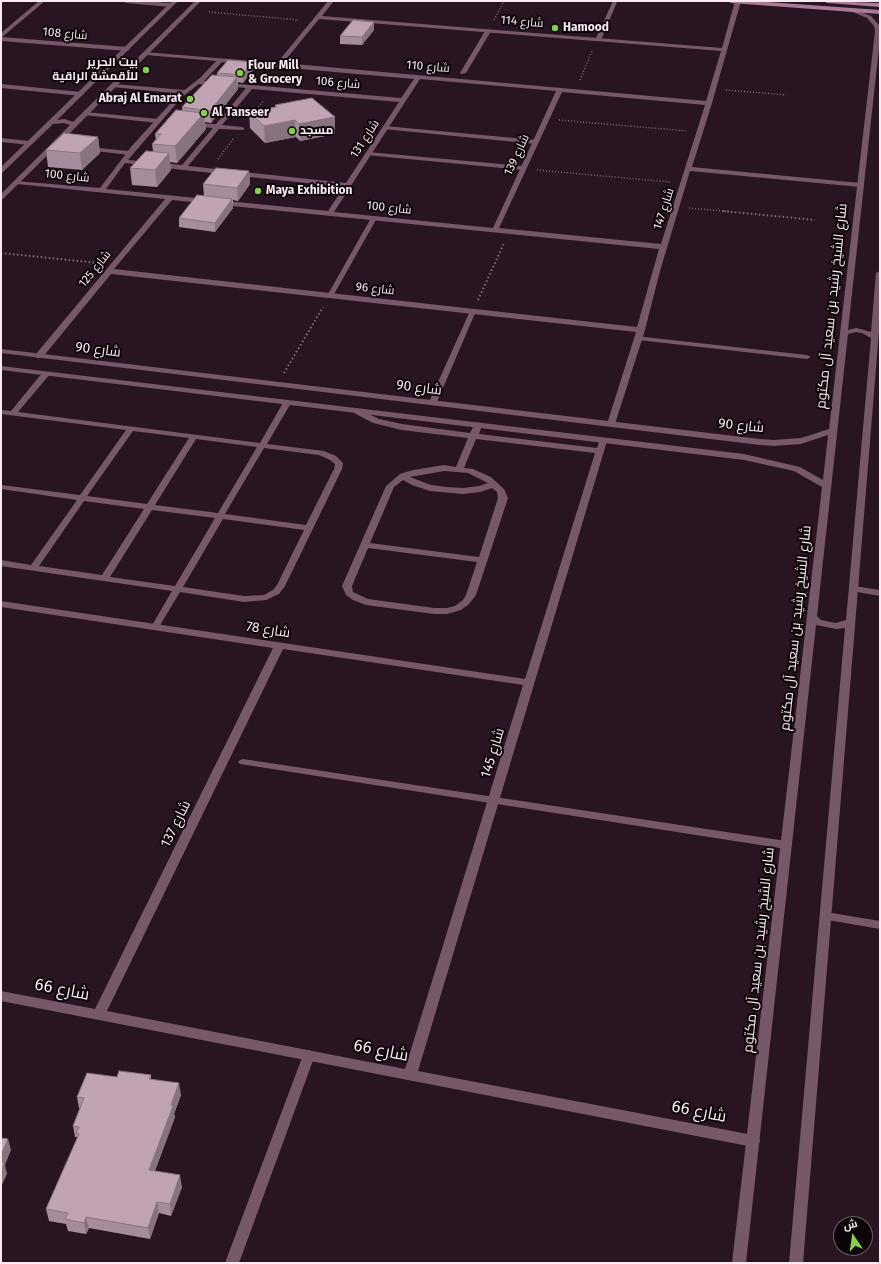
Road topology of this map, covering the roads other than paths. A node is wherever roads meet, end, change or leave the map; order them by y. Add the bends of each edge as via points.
1 (42, 1) edge
2 (126, 1) edge
3 (198, 1) edge
4 (330, 1) edge
5 (731, 1) edge
6 (827, 1) edge
7 (615, 2) edge
8 (738, 2) edge
9 (173, 3) edge
10 (871, 4) joint
11 (880, 4) edge
12 (852, 10) junction
13 (880, 12) edge
14 (316, 19) junction
15 (488, 30) junction
16 (879, 35) edge
17 (1, 36) edge
18 (1, 39) edge
19 (598, 40) junction
20 (127, 49) junction
21 (724, 50) junction
22 (146, 53) junction
23 (220, 60) junction
24 (278, 65) junction
25 (463, 74) dead end
26 (418, 77) junction
27 (198, 82) junction
28 (1, 86) edge
29 (114, 86) junction
30 (250, 87) junction
31 (560, 90) junction
32 (184, 92) junction
33 (81, 94) junction
34 (403, 100) junction
35 (708, 103) junction
36 (67, 107) junction
37 (88, 112) junction
38 (158, 121) junction
39 (51, 122) junction
40 (165, 122) edge
41 (188, 124) edge
42 (75, 125) junction
43 (217, 126) junction
44 (385, 128) junction
45 (242, 129) dead end
46 (1, 140) edge
47 (536, 142) junction
48 (30, 143) junction
49 (54, 145) junction
50 (61, 146) edge
51 (84, 148) edge
52 (130, 153) junction
53 (368, 154) junction
54 (123, 162) junction
55 (183, 168) junction
56 (523, 168) junction
57 (689, 169) junction
58 (1, 171) edge
59 (17, 182) junction
60 (348, 185) junction
61 (860, 185) junction
62 (102, 190) junction
63 (170, 197) junction
64 (1, 198) edge
65 (330, 213) junction
66 (374, 218) junction
67 (495, 230) junction
68 (664, 247) junction
69 (108, 272) junction
70 (880, 279) edge
71 (330, 296) junction
72 (473, 312) junction
73 (845, 320) junction
74 (877, 322) junction
75 (641, 330) junction
76 (844, 333) junction
77 (875, 337) junction
78 (638, 338) junction
79 (1, 351) edge
80 (39, 356) junction
81 (807, 357) dead end
82 (1, 368) edge
83 (46, 374) junction
84 (339, 392) junction
85 (365, 394) junction
86 (287, 402) junction
87 (433, 402) junction
88 (334, 408) junction
89 (357, 410) junction
90 (1, 412) edge
91 (12, 414) junction
92 (611, 424) junction
93 (478, 425) junction
94 (131, 428) junction
95 (833, 430) junction
96 (696, 434) junction
97 (194, 436) junction
98 (473, 436) junction
99 (262, 445) junction
100 (601, 446) junction
101 (690, 451) junction
102 (459, 469) junction
103 (404, 476) junction
104 (496, 484) junction
105 (826, 485) junction
106 (1, 486) edge
107 (82, 498) junction
108 (150, 507) junction
109 (220, 516) junction
110 (309, 528) junction
111 (364, 545) junction
112 (483, 560) junction
113 (1, 563) edge
114 (33, 568) junction
115 (105, 578) junction
116 (177, 589) junction
117 (854, 590) junction
118 (880, 593) edge
119 (1, 604) edge
120 (812, 617) junction
121 (850, 622) junction
122 (155, 627) junction
123 (280, 646) junction
124 (530, 683) junction
125 (243, 762) dead end
126 (494, 800) junction
127 (786, 845) junction
128 (826, 916) junction
129 (880, 925) edge
130 (1, 996) edge
131 (99, 1015) junction
132 (309, 1056) junction
133 (410, 1075) junction
134 (753, 1141) junction
135 (232, 1263) edge
136 (739, 1263) edge
137 (796, 1263) edge

1 - 17 street
2 - 9 street
3 - 22 street
4 - 14 street
5 - 8 main road
6 - 10 main road
7 - 19 lane
8 - 12 main road
8 - 21 street, شارع 147
9 - 20 street
10 - 11 street
12 - 13 main road
12 - 16 street, شارع الشيخ رشيد بن سعيد آل مكتوم via 874,22
14 - 15 street, شارع 114
14 - 24 street
15 - 19 street, شارع 114
15 - 25 lane
16 - 61 street, شارع الشيخ رشيد بن سعيد آل مكتوم
18 - 20 lane, شارع 108
19 - 21 street, شارع 114
20 - 33 street
21 - 35 street, شارع 147
22 - 23 street, شارع 110
22 - 29 street
23 - 24 street, شارع 110
23 - 27 street
24 - 26 street, شارع 110
26 - 31 street, شارع 110
26 - 34 street, شارع 131
27 - 30 street, شارع 106
27 - 32 street
28 - 33 lane
29 - 32 lane
29 - 37 street
30 - 34 street, شارع 106
30 - 43 street
31 - 35 street, شارع 110
31 - 47 street, شارع 139
32 - 38 street
33 - 36 street
34 - 44 street, شارع 131
35 - 57 street, شارع 147
36 - 37 street
36 - 39 street
37 - 38 lane
37 - 42 street
38 - 40 street
38 - 52 street
39 - 42 street via 65,121
39 - 48 street
41 - 43 street
42 - 49 street
43 - 45 street
43 - 55 street
44 - 47 lane
44 - 53 street, شارع 131
46 - 48 lane
47 - 56 street, شارع 139
48 - 58 street
49 - 50 lane
49 - 59 street
51 - 52 lane
52 - 54 street
53 - 56 lane
53 - 60 street, شارع 131
54 - 55 street
54 - 62 street
55 - 60 street
56 - 67 street, شارع 139
57 - 61 street
57 - 68 street, شارع 147
59 - 62 street, شارع 100
59 - 64 street
60 - 65 street, شارع 131
61 - 73 street, شارع الشيخ رشيد بن سعيد آل مكتوم
62 - 63 street, شارع 100
63 - 65 street, شارع 100
63 - 69 street, شارع 125
65 - 66 street, شارع 100
66 - 67 street, شارع 100
66 - 71 lane
67 - 68 street, شارع 100
68 - 75 street, شارع 147
69 - 71 street, شارع 96
69 - 80 street, شارع 125
70 - 74 street
71 - 72 street, شارع 96
72 - 75 street, شارع 96
72 - 87 lane
73 - 74 street via 864,325
73 - 76 street, شارع الشيخ رشيد بن سعيد آل مكتوم
74 - 77 street
75 - 78 street, شارع 147
76 - 77 street via 864,331
76 - 95 street, شارع الشيخ رشيد بن سعيد آل مكتوم
77 - 117 street
78 - 81 lane
78 - 92 street, شارع 147
79 - 80 street, شارع 90
80 - 84 street, شارع 90
82 - 83 street
83 - 86 street
83 - 91 lane
84 - 85 street, شارع 90
84 - 88 street via 345,395 347,400
85 - 87 street, شارع 90
85 - 89 street via 354,402
86 - 88 street
86 - 99 lane
87 - 92 street, شارع 90
88 - 89 street
89 - 93 street
89 - 98 street via 389,425
90 - 91 lane
91 - 94 lane
92 - 96 street, شارع 90
93 - 98 street
93 - 100 street
94 - 97 lane
94 - 107 lane
95 - 96 street, شارع 90 via 807,439 781,442
95 - 105 street, شارع الشيخ رشيد بن سعيد آل مكتوم
96 - 101 street via 703,436 708,444 704,448
97 - 99 lane
97 - 108 lane
98 - 100 street
98 - 102 street
99 - 109 lane
99 - 110 lane via 321,453 339,463
100 - 101 street
100 - 124 street, شارع 145
101 - 105 street via 780,464 797,469
102 - 103 street via 430,469
102 - 104 street via 480,475
103 - 104 street via 415,483 446,490 480,489
103 - 111 street via 390,486
104 - 112 street via 503,498
105 - 120 street, شارع الشيخ رشيد بن سعيد آل مكتوم
106 - 107 lane
107 - 108 lane
107 - 114 lane
108 - 109 lane
108 - 115 lane
109 - 110 lane
109 - 116 lane
110 - 116 lane via 281,586 266,597 255,599
111 - 112 street
111 - 112 street via 347,586 349,593 366,602 434,611 458,608 466,602
113 - 114 lane
114 - 115 lane
115 - 116 lane
116 - 122 lane
117 - 118 street
117 - 121 street
119 - 122 street, شارع 78
120 - 121 street via 836,626
120 - 127 street, شارع الشيخ رشيد بن سعيد آل مكتوم
121 - 128 street
122 - 123 street, شارع 78
123 - 124 street, شارع 78
123 - 131 street, شارع 137
124 - 126 street, شارع 145
125 - 126 lane
126 - 127 lane
126 - 133 street, شارع 145
127 - 134 street, شارع الشيخ رشيد بن سعيد آل مكتوم
128 - 129 street
128 - 137 street
130 - 131 street, شارع 66
131 - 132 street, شارع 66
132 - 133 street, شارع 66
132 - 135 lane
133 - 134 street, شارع 66
134 - 136 street, شارع الشيخ رشيد بن سعيد آل مكتوم

